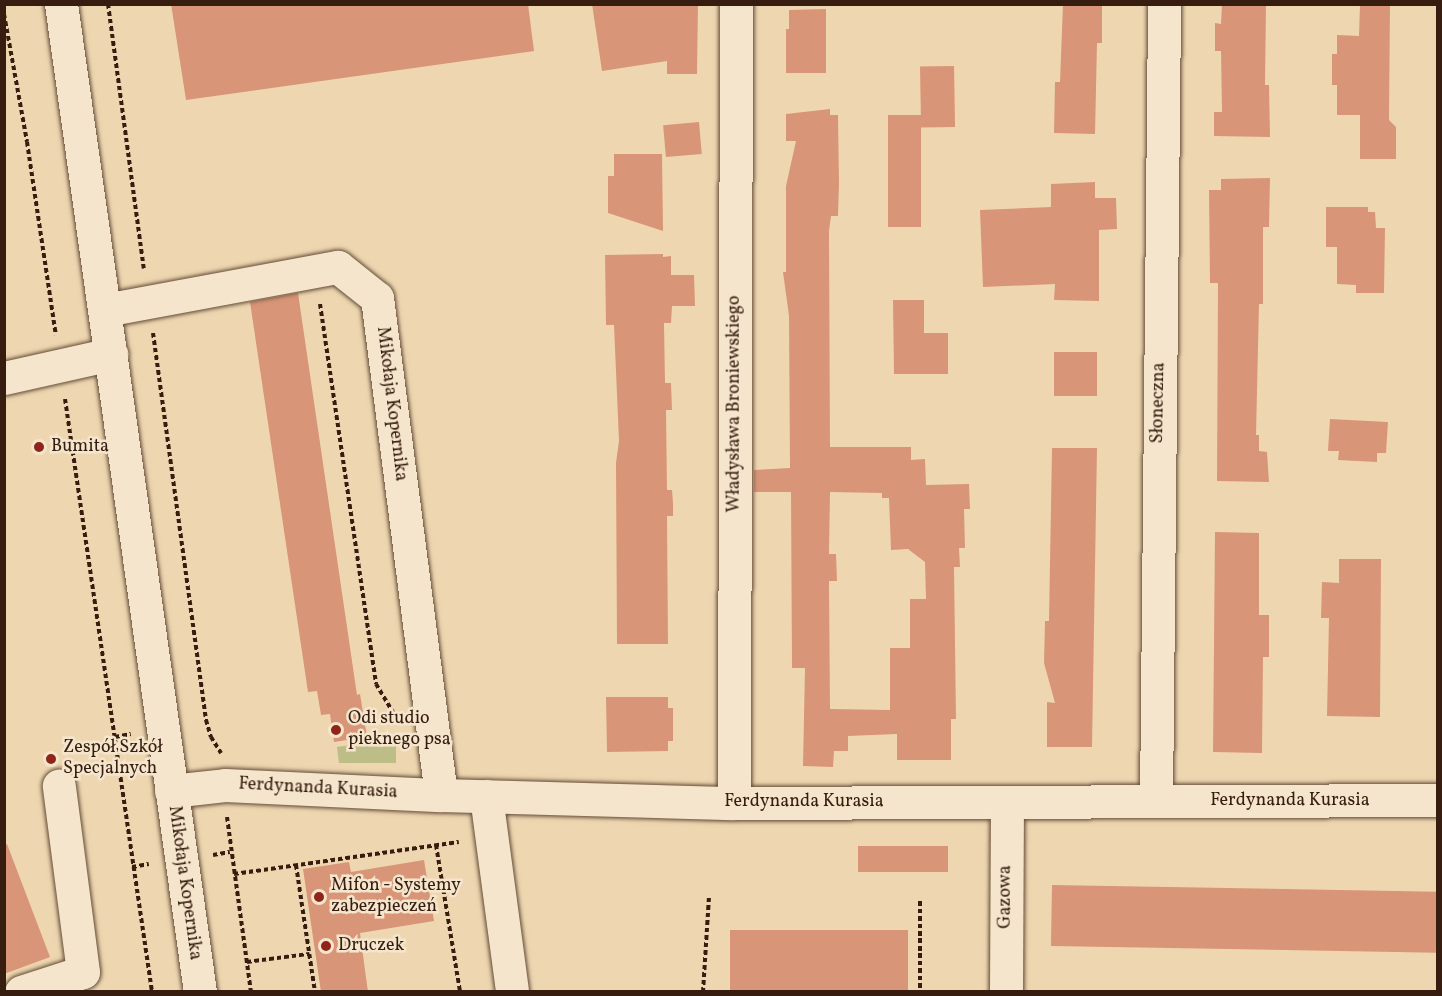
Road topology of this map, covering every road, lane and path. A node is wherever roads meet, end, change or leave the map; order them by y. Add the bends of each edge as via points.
1 (60, 4) edge
2 (108, 4) edge
3 (736, 4) edge
4 (1164, 4) edge
5 (4, 14) edge
6 (315, 271) junction
7 (145, 275) dead end
8 (105, 310) junction
9 (152, 325) dead end
10 (57, 347) dead end
11 (111, 354) junction
12 (4, 378) edge
13 (63, 388) dead end
14 (401, 726) dead end
15 (137, 734) dead end
16 (115, 737) junction
17 (223, 756) dead end
18 (60, 786) dead end
19 (171, 791) junction
20 (441, 795) junction
21 (486, 796) junction
22 (1437, 800) edge
23 (1156, 801) junction
24 (1006, 802) junction
25 (734, 803) junction
26 (227, 809) dead end
27 (467, 840) dead end
28 (436, 845) junction
29 (230, 852) junction
30 (206, 856) dead end
31 (156, 863) dead end
32 (296, 865) junction
33 (132, 867) junction
34 (234, 874) junction
35 (709, 897) dead end
36 (920, 901) dead end
37 (309, 954) junction
38 (247, 962) junction
39 (21, 992) edge
40 (152, 992) edge
41 (200, 992) edge
42 (251, 992) edge
43 (315, 992) edge
44 (460, 992) edge
45 (512, 992) edge
46 (703, 992) edge
47 (920, 992) edge
48 (1006, 992) edge

1 - 8 street, Mikołaja Kopernika
2 - 7 path
3 - 25 street, Władysława Broniewskiego
4 - 23 street, Słoneczna
5 - 10 path
6 - 8 street, Mikołaja Kopernika
6 - 14 path via 376,684
6 - 20 street, Mikołaja Kopernika via 338,267 377,298
8 - 11 street, Mikołaja Kopernika
9 - 17 path via 206,720
11 - 12 street
11 - 19 street, Mikołaja Kopernika
13 - 16 path
15 - 16 path
16 - 33 path
18 - 39 street via 83,972
19 - 20 street, Ferdynanda Kurasia via 225,785
19 - 41 street, Mikołaja Kopernika
20 - 21 street, Ferdynanda Kurasia
21 - 25 street, Ferdynanda Kurasia
21 - 45 street
22 - 23 street, Ferdynanda Kurasia
23 - 24 street, Ferdynanda Kurasia
24 - 25 street, Ferdynanda Kurasia
24 - 48 street, Gazowa
26 - 29 path
27 - 28 path
28 - 32 path
28 - 44 path
29 - 30 path
29 - 34 path
31 - 33 path
32 - 34 path
32 - 37 path
33 - 40 path
34 - 38 path
35 - 46 path
36 - 47 path
37 - 38 path
37 - 43 path
38 - 42 path

